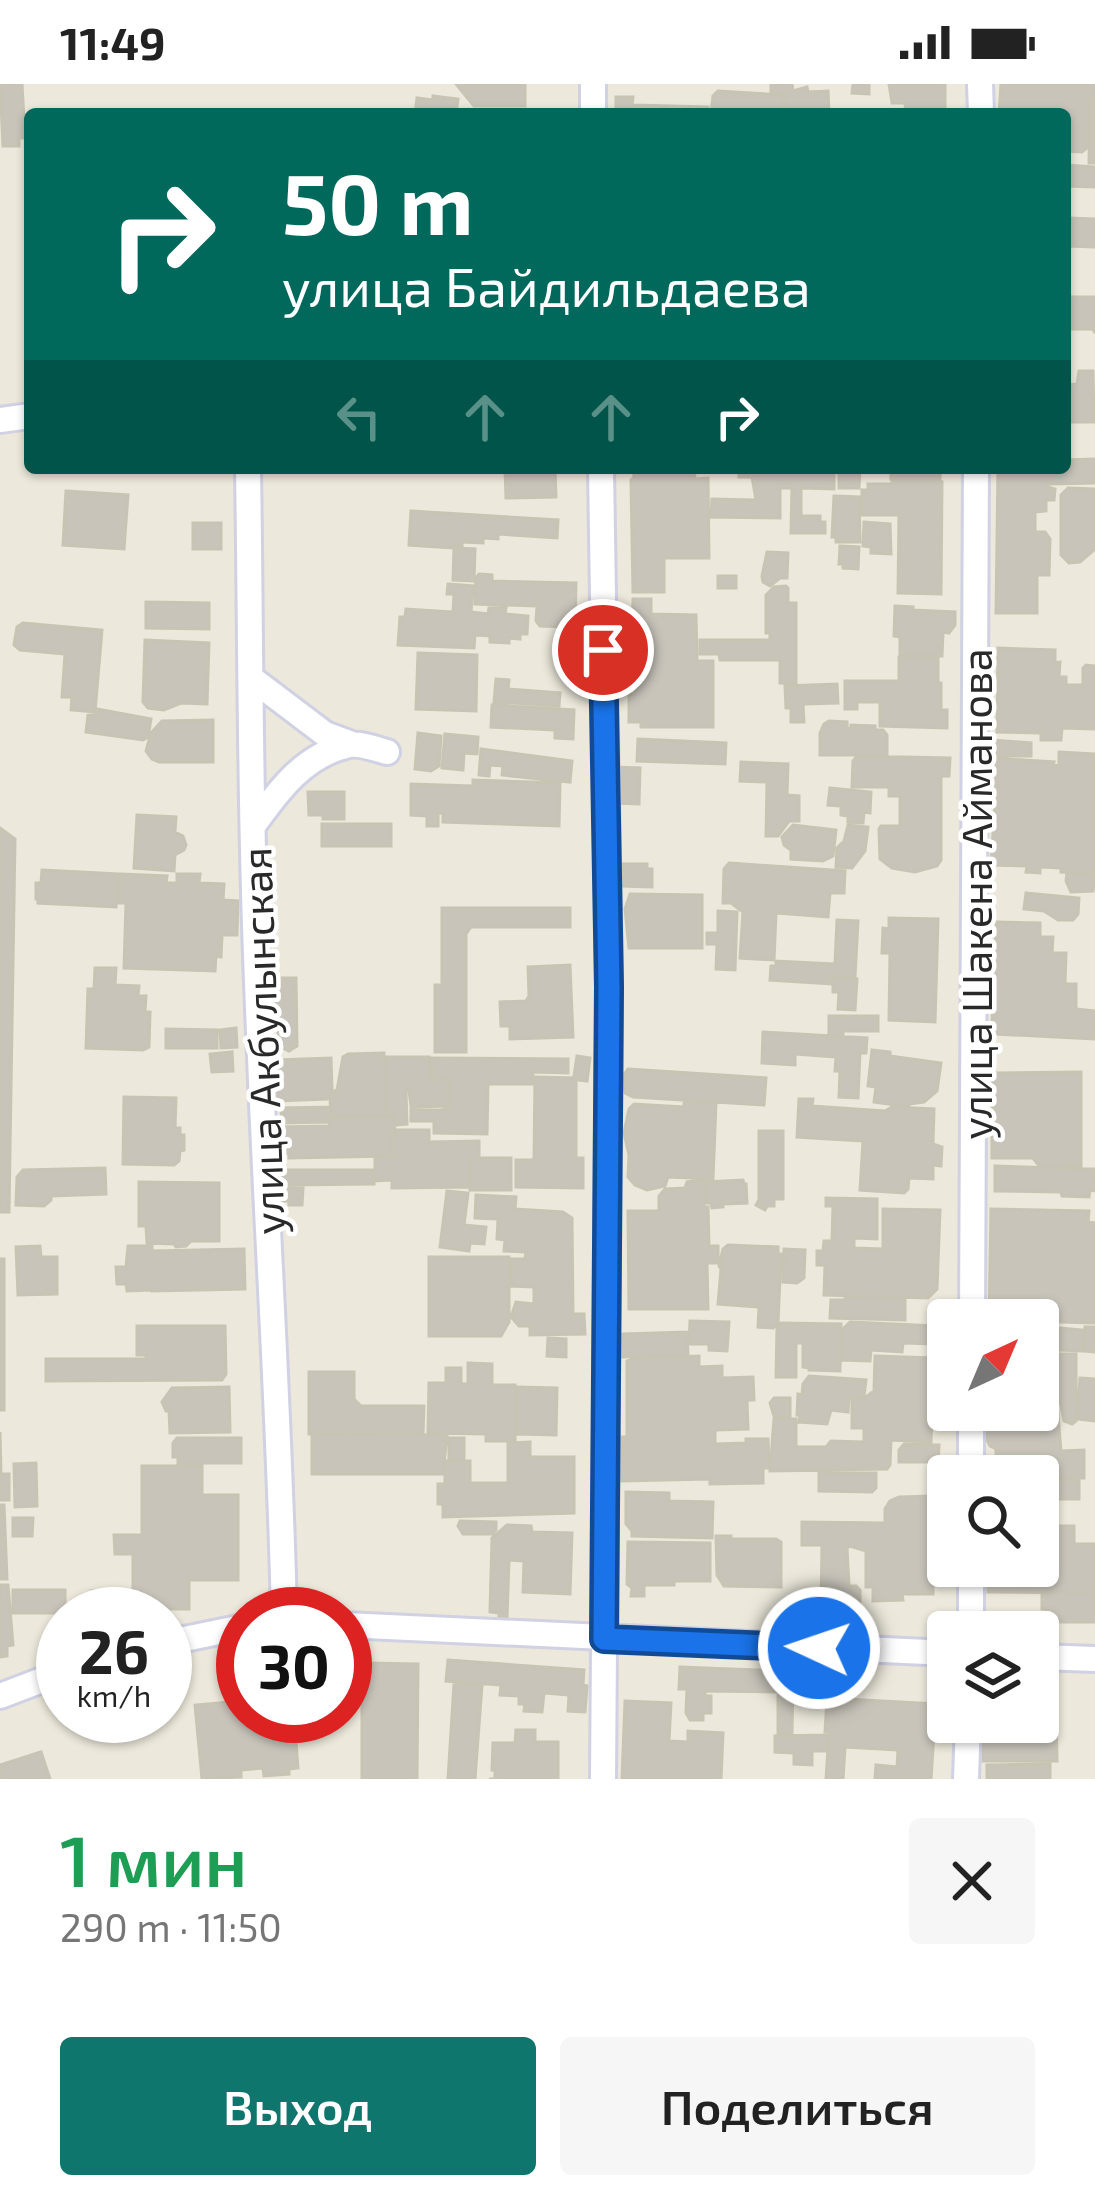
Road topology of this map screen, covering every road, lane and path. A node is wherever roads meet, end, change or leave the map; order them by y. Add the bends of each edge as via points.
1 (248, 474) edge
2 (601, 474) edge
3 (976, 474) edge
4 (251, 678) junction
5 (352, 744) junction
6 (387, 752) dead end
7 (253, 826) junction
8 (972, 1299) edge
9 (283, 1587) edge
10 (372, 1626) edge
11 (604, 1639) junction
12 (927, 1652) edge
13 (1059, 1658) edge
14 (1095, 1659) edge
15 (36, 1682) edge
16 (0, 1696) edge
17 (967, 1743) edge
18 (603, 1779) edge
19 (966, 1779) edge

1 - 4 street, улица Акбулынская
2 - 11 street via 609,987
3 - 8 street, улица Шакена Айманова
4 - 5 street via 325,734
4 - 7 street, улица Акбулынская
5 - 6 street
5 - 7 street via 303,765
7 - 9 street, улица Акбулынская
10 - 11 street
11 - 12 street
11 - 18 street
13 - 14 street
15 - 16 street
17 - 19 street

